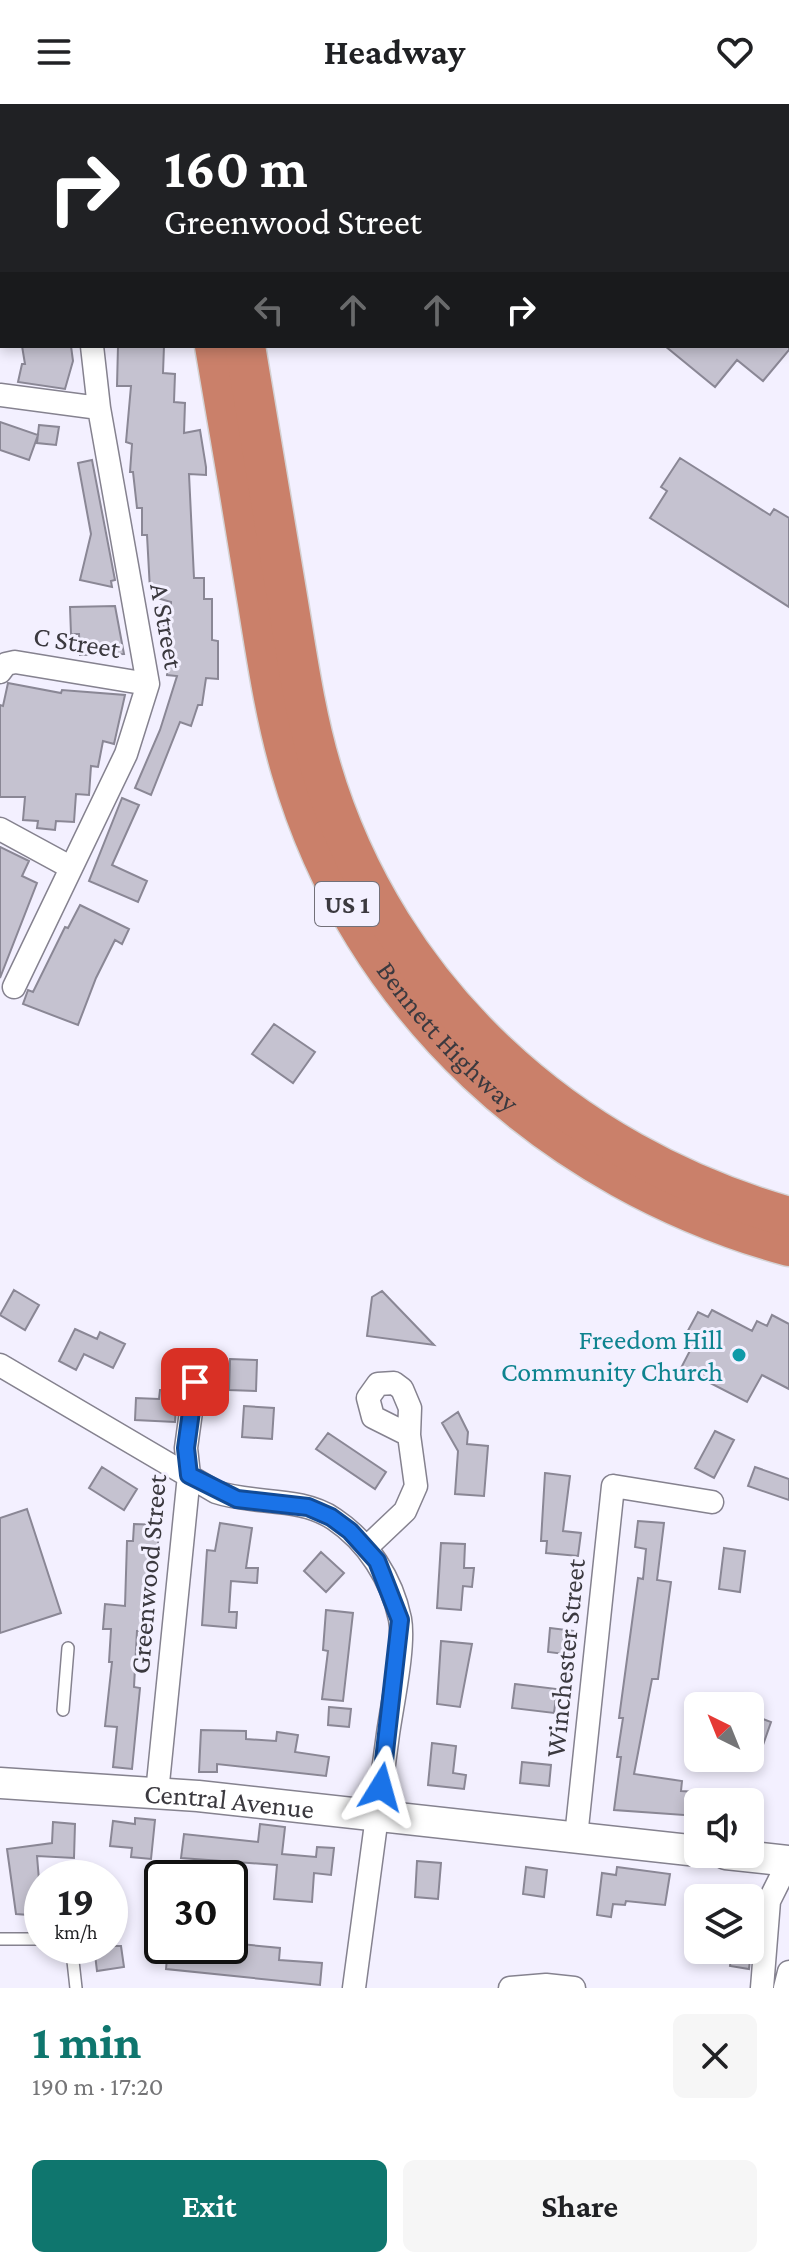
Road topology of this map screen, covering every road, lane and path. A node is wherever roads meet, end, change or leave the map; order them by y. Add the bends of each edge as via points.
1 (92, 348) edge
2 (215, 348) edge
3 (245, 348) edge
4 (0, 395) edge
5 (99, 408) junction
6 (0, 672) edge
7 (148, 684) junction
8 (0, 829) edge
9 (70, 867) junction
10 (14, 987) dead end
11 (789, 1217) edge
12 (789, 1246) edge
13 (198, 1361) dead end
14 (0, 1365) edge
15 (409, 1435) dead end
16 (189, 1475) junction
17 (712, 1502) dead end
18 (366, 1548) junction
19 (68, 1648) dead end
20 (63, 1710) dead end
21 (0, 1783) edge
22 (157, 1793) junction
23 (377, 1815) junction
24 (576, 1837) junction
25 (684, 1849) edge
26 (764, 1858) edge
27 (789, 1861) edge
28 (0, 1939) edge
29 (24, 1939) edge
30 (71, 1964) edge
31 (789, 1972) edge
32 (76, 1988) edge
33 (354, 1988) edge
34 (510, 1988) edge
35 (574, 1988) edge
36 (762, 1988) edge
37 (785, 1988) edge

1 - 5 street, A Street
2 - 12 highway, Bennett Highway / US 1 via 286,748 323,856 372,946 441,1038 542,1130 660,1200
3 - 11 highway, Bennett Highway / US 1 via 313,738 345,835 392,926 460,1016 560,1107 667,1172
4 - 5 street
5 - 7 street, A Street
6 - 7 street, C Street via 15,662
7 - 9 street, A Street via 126,754
8 - 9 street
9 - 10 street, A Street
13 - 16 street, Greenwood Street via 186,1448
14 - 16 street
15 - 18 street via 416,1469 413,1498
16 - 18 street via 237,1499 308,1507 331,1517
16 - 22 street, Greenwood Street
17 - 24 street, Winchester Street via 613,1486
18 - 23 street via 377,1561 400,1620
19 - 20 lane
21 - 22 street, Central Avenue
22 - 23 street, Central Avenue
23 - 24 street, Central Avenue
23 - 33 street
24 - 25 street, Central Avenue
26 - 27 street
27 - 36 street via 769,1901
28 - 29 lane
30 - 32 lane
31 - 37 street
34 - 35 street

